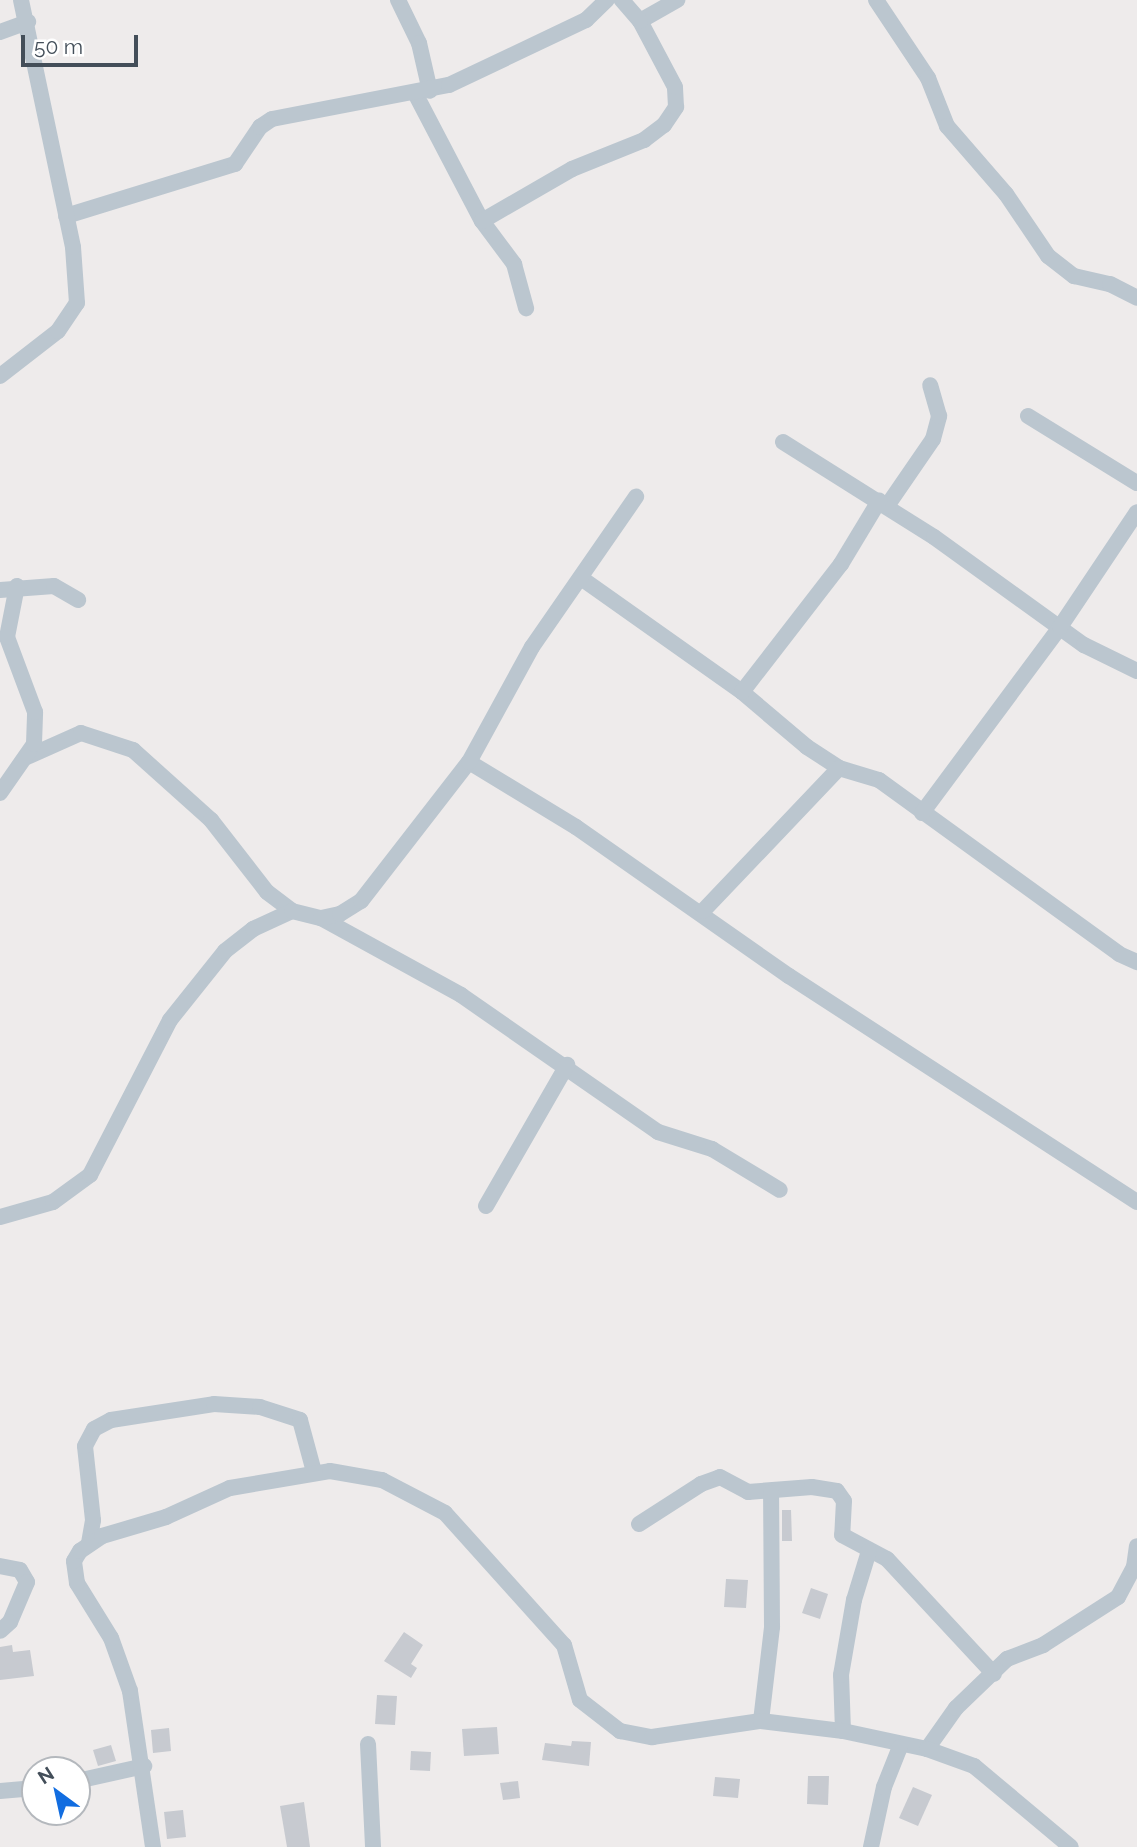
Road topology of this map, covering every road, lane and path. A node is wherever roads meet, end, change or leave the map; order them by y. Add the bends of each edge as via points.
1 (21, 0) edge
2 (398, 0) edge
3 (607, 0) edge
4 (622, 0) edge
5 (677, 0) edge
6 (876, 0) edge
7 (640, 21) junction
8 (28, 22) junction
9 (0, 32) edge
10 (423, 93) junction
11 (66, 216) junction
12 (482, 221) junction
13 (1137, 298) edge
14 (526, 308) dead end
15 (0, 376) edge
16 (930, 385) dead end
17 (1028, 416) dead end
18 (783, 442) dead end
19 (1137, 483) edge
20 (636, 497) dead end
21 (883, 504) junction
22 (1137, 512) edge
23 (581, 578) junction
24 (17, 586) junction
25 (0, 590) edge
26 (78, 600) dead end
27 (1060, 626) junction
28 (1137, 671) edge
29 (742, 692) junction
30 (27, 757) junction
31 (469, 762) junction
32 (839, 768) junction
33 (0, 793) edge
34 (922, 813) junction
35 (292, 911) junction
36 (702, 911) junction
37 (321, 918) junction
38 (1137, 962) edge
39 (567, 1065) junction
40 (780, 1190) dead end
41 (1137, 1202) edge
42 (486, 1206) dead end
43 (0, 1217) edge
44 (314, 1472) junction
45 (771, 1493) junction
46 (639, 1524) dead end
47 (89, 1543) junction
48 (1137, 1546) edge
49 (869, 1551) junction
50 (1135, 1565) edge
51 (0, 1566) edge
52 (0, 1631) edge
53 (994, 1674) junction
54 (761, 1721) junction
55 (843, 1731) junction
56 (368, 1744) dead end
57 (900, 1747) junction
58 (927, 1749) junction
59 (144, 1766) junction
60 (91, 1778) edge
61 (21, 1789) edge
62 (0, 1791) edge
63 (153, 1847) edge
64 (373, 1847) edge
65 (871, 1847) edge
66 (1071, 1847) edge

1 - 8 street
2 - 10 street via 419,43
3 - 10 street via 586,20
4 - 7 street
5 - 7 street
6 - 13 street via 928,78 947,126 1006,194 1048,256 1074,276 1110,284
7 - 12 street via 675,87 676,107 664,125 625,150 572,169
8 - 9 street
8 - 11 street
10 - 11 street via 272,119 260,127 234,164
10 - 12 street
11 - 15 street via 79,279 77,303 58,331
12 - 14 street via 514,264
16 - 21 street via 939,416 933,439
17 - 19 street
18 - 21 street
20 - 23 street
21 - 27 street
21 - 29 street
22 - 27 street
23 - 29 street
23 - 31 street via 505,689
24 - 25 street
24 - 26 street via 54,586
24 - 30 street via 7,637 35,712 34,744
27 - 28 street via 1084,645
27 - 34 street
29 - 32 street via 764,714
30 - 33 street
30 - 35 street via 81,733 133,750 211,820 267,892
31 - 36 street
31 - 37 street via 360,901 340,914
32 - 34 street via 879,780
32 - 36 street
34 - 38 street via 1119,954
35 - 37 street
35 - 43 street via 253,929 209,965 170,1020 90,1175 53,1202
36 - 41 street via 789,975
37 - 39 street via 461,995
39 - 40 street via 657,1132 712,1149
39 - 42 street
44 - 47 street via 230,1488 166,1517
44 - 47 street via 300,1420 260,1407 214,1404 111,1420 94,1429 85,1446 93,1520
44 - 54 street via 354,1473 382,1480 445,1513 564,1645 580,1700 620,1731 652,1737
45 - 46 street via 748,1492 720,1478 710,1479
45 - 49 street via 812,1487 837,1491 844,1501 842,1535
45 - 54 street via 772,1627
47 - 59 street via 74,1561 77,1583 121,1661
48 - 50 street
49 - 53 street via 887,1559
49 - 55 street via 842,1667
50 - 53 street via 1118,1597 1043,1645 1015,1653
51 - 52 street via 20,1570 27,1582 10,1622
53 - 58 street via 956,1708
54 - 55 street
55 - 57 street
56 - 64 street
57 - 58 street
57 - 65 street via 884,1787
58 - 66 street via 974,1766
59 - 60 street
59 - 63 street
61 - 62 street

